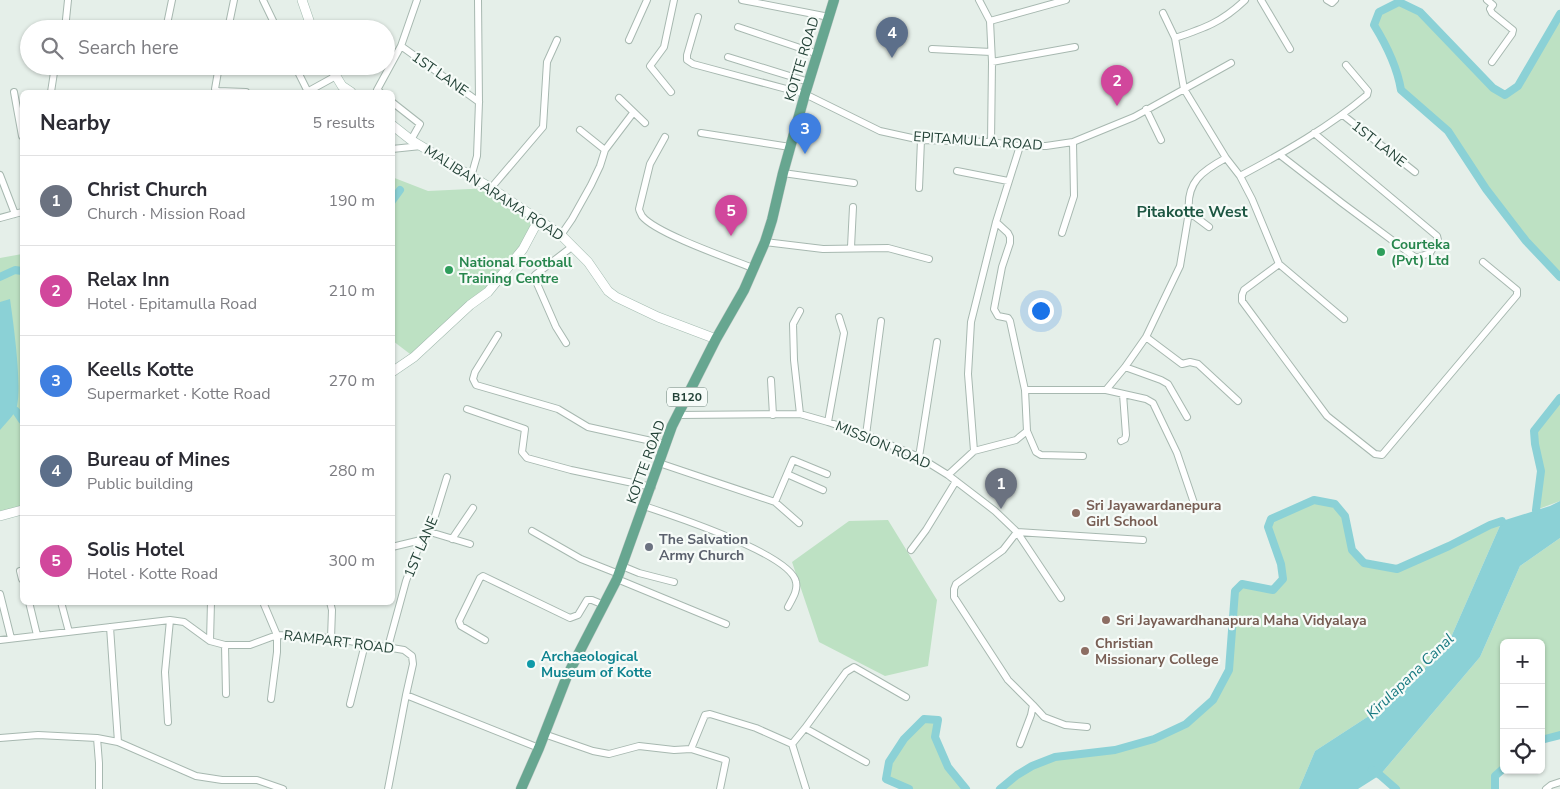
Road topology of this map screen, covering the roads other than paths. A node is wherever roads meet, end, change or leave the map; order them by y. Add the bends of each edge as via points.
1 (68, 0) edge
2 (172, 0) edge
3 (234, 0) edge
4 (263, 0) edge
5 (302, 0) edge
6 (417, 0) edge
7 (478, 0) edge
8 (647, 0) edge
9 (674, 0) edge
10 (742, 0) edge
11 (834, 0) edge
12 (979, 0) edge
13 (1066, 0) edge
14 (1245, 0) edge
15 (1261, 0) edge
16 (1327, 0) edge
17 (1334, 0) edge
18 (1487, 0) edge
19 (1163, 13) dead end
20 (698, 17) dead end
21 (829, 17) junction
22 (66, 20) edge
23 (168, 20) edge
24 (230, 20) edge
25 (273, 20) edge
26 (309, 20) edge
27 (990, 21) junction
28 (738, 27) dead end
29 (1175, 38) junction
30 (557, 40) dead end
31 (629, 40) dead end
32 (401, 46) junction
33 (1075, 47) dead end
34 (932, 48) dead end
35 (1290, 49) dead end
36 (991, 52) junction
37 (818, 54) junction
38 (395, 57) edge
39 (728, 57) dead end
40 (992, 62) junction
41 (1492, 62) dead end
42 (1230, 63) dead end
43 (1346, 66) dead end
44 (54, 75) edge
45 (217, 75) edge
46 (299, 75) edge
47 (385, 75) edge
48 (336, 76) joint
49 (810, 82) junction
50 (1184, 89) junction
51 (52, 90) edge
52 (216, 90) edge
53 (306, 90) edge
54 (311, 90) edge
55 (348, 90) edge
56 (377, 90) edge
57 (14, 92) dead end
58 (671, 92) dead end
59 (805, 94) junction
60 (619, 98) dead end
61 (479, 102) junction
62 (395, 104) edge
63 (1146, 109) junction
64 (633, 113) junction
65 (1343, 115) junction
66 (645, 124) dead end
67 (20, 125) edge
68 (395, 127) edge
69 (580, 130) dead end
70 (701, 133) dead end
71 (1314, 133) junction
72 (665, 137) dead end
73 (411, 140) junction
74 (922, 140) junction
75 (1161, 140) dead end
76 (991, 142) junction
77 (1072, 142) junction
78 (421, 146) junction
79 (1020, 146) junction
80 (790, 147) junction
81 (395, 148) edge
82 (605, 150) junction
83 (1280, 155) junction
84 (1226, 158) junction
85 (956, 172) dead end
86 (1415, 172) dead end
87 (783, 173) junction
88 (0, 175) edge
89 (1240, 176) junction
90 (471, 177) junction
91 (1008, 181) junction
92 (854, 183) dead end
93 (491, 188) junction
94 (919, 188) dead end
95 (853, 207) dead end
96 (1189, 212) junction
97 (20, 213) edge
98 (15, 214) junction
99 (0, 218) edge
100 (539, 219) junction
101 (996, 222) junction
102 (1209, 227) dead end
103 (1062, 233) dead end
104 (561, 235) junction
105 (764, 242) junction
106 (572, 246) junction
107 (851, 247) junction
108 (929, 259) dead end
109 (1483, 262) dead end
110 (1279, 264) junction
111 (754, 268) junction
112 (800, 311) dead end
113 (838, 317) dead end
114 (1344, 319) dead end
115 (881, 322) dead end
116 (498, 334) dead end
117 (1146, 337) junction
118 (716, 339) junction
119 (937, 342) dead end
120 (566, 343) dead end
121 (1125, 367) junction
122 (395, 370) edge
123 (771, 380) dead end
124 (1025, 390) junction
125 (1106, 390) junction
126 (1123, 394) junction
127 (1238, 401) dead end
128 (467, 410) dead end
129 (773, 414) junction
130 (800, 414) junction
131 (678, 415) junction
132 (1187, 417) dead end
133 (828, 422) junction
134 (1026, 431) junction
135 (866, 435) junction
136 (1121, 441) dead end
137 (665, 444) junction
138 (974, 451) junction
139 (1083, 456) dead end
140 (919, 457) junction
141 (659, 463) junction
142 (787, 474) junction
143 (827, 474) dead end
144 (948, 475) junction
145 (447, 477) dead end
146 (956, 481) junction
147 (652, 487) junction
148 (823, 490) dead end
149 (774, 502) junction
150 (644, 506) junction
151 (1195, 506) dead end
152 (473, 508) dead end
153 (20, 511) edge
154 (0, 516) edge
155 (799, 523) dead end
156 (532, 531) dead end
157 (430, 532) junction
158 (1016, 532) junction
159 (452, 539) junction
160 (421, 540) junction
161 (1143, 540) dead end
162 (470, 544) dead end
163 (395, 546) edge
164 (911, 550) dead end
165 (619, 573) junction
166 (674, 582) dead end
167 (0, 594) edge
168 (1061, 598) dead end
169 (29, 605) edge
170 (62, 605) edge
171 (211, 605) edge
172 (264, 605) edge
173 (331, 605) edge
174 (604, 605) junction
175 (788, 607) dead end
176 (170, 620) junction
177 (726, 624) dead end
178 (110, 627) junction
179 (69, 632) junction
180 (37, 635) junction
181 (277, 635) junction
182 (12, 638) junction
183 (331, 638) junction
184 (0, 640) edge
185 (485, 640) dead end
186 (210, 641) junction
187 (365, 644) junction
188 (225, 645) junction
189 (388, 647) junction
190 (226, 694) dead end
191 (406, 695) junction
192 (906, 697) dead end
193 (271, 699) dead end
194 (350, 704) dead end
195 (1033, 705) junction
196 (168, 722) dead end
197 (806, 728) junction
198 (1087, 728) dead end
199 (544, 734) junction
200 (0, 738) edge
201 (97, 738) junction
202 (118, 742) junction
203 (792, 744) junction
204 (1020, 744) dead end
205 (539, 748) junction
206 (691, 749) junction
207 (866, 762) dead end
208 (1560, 782) edge
209 (99, 788) edge
210 (1550, 788) edge
211 (108, 789) edge
212 (283, 789) edge
213 (388, 789) edge
214 (520, 789) edge
215 (720, 789) edge
216 (806, 789) edge

1 - 22 street
2 - 23 street
3 - 24 street
4 - 25 street
5 - 26 street
6 - 32 street
7 - 61 street
8 - 31 street
9 - 58 street via 664,46 650,66
10 - 21 street
11 - 21 main road, KOTTE ROAD / B120
12 - 27 street
13 - 27 street
14 - 29 street via 1232,13 1207,28
15 - 35 street
16 - 17 street via 1332,3
18 - 41 street via 1493,5 1490,9 1492,14 1512,30
19 - 29 street
20 - 59 street, EPITAMULLA ROAD via 687,60
21 - 37 main road, KOTTE ROAD / B120
27 - 36 street
28 - 37 street
29 - 50 street
30 - 93 street via 547,62 543,127
32 - 38 street
32 - 61 street, 1ST LANE
33 - 40 street
34 - 36 street
36 - 40 street
37 - 49 main road, KOTTE ROAD / B120
39 - 49 street
40 - 76 street
42 - 50 street, EPITAMULLA ROAD
43 - 65 street via 1368,91
44 - 51 street
45 - 52 street
46 - 53 street
47 - 56 street
48 - 54 street
48 - 55 street
49 - 59 main road, KOTTE ROAD / B120
50 - 63 street, EPITAMULLA ROAD
50 - 84 street
57 - 67 street
59 - 74 street, EPITAMULLA ROAD via 880,131
59 - 80 main road, KOTTE ROAD / B120
60 - 64 street
61 - 90 street via 477,156
62 - 73 street via 420,124
63 - 75 street
63 - 77 street, EPITAMULLA ROAD
64 - 66 street
64 - 82 street
65 - 71 street
65 - 86 street, 1ST LANE
68 - 73 street, MALIBAN ARAMA ROAD
69 - 82 street
70 - 80 street
71 - 83 street
71 - 83 street via 1438,236 1430,253 1416,258
72 - 111 street via 650,164 639,209 642,216 658,228
73 - 78 street, MALIBAN ARAMA ROAD
74 - 76 street, EPITAMULLA ROAD
74 - 94 street
76 - 79 street, EPITAMULLA ROAD
77 - 79 street, EPITAMULLA ROAD
77 - 103 street via 1074,196
78 - 81 street
78 - 90 street, MALIBAN ARAMA ROAD
79 - 91 street
80 - 87 main road, KOTTE ROAD / B120
82 - 104 street via 594,179
83 - 89 street
84 - 89 street
84 - 96 street via 1197,177 1191,188
85 - 91 street
87 - 92 street
87 - 105 main road, KOTTE ROAD / B120
88 - 98 street
89 - 110 street
90 - 93 street, MALIBAN ARAMA ROAD
91 - 101 street
93 - 100 street, MALIBAN ARAMA ROAD
95 - 107 street
96 - 102 street
96 - 117 street via 1180,266
97 - 98 street
98 - 99 street
100 - 104 street, MALIBAN ARAMA ROAD
100 - 122 street via 523,249 488,292
101 - 124 street via 1008,233 1010,243 994,309 998,316 1010,321
101 - 138 street via 971,322 968,374
104 - 106 street, MALIBAN ARAMA ROAD
105 - 107 street via 823,249
105 - 111 main road, KOTTE ROAD / B120
106 - 118 street, MALIBAN ARAMA ROAD via 616,298
106 - 120 street via 535,275
107 - 108 street via 888,248
109 - 110 street via 1517,290 1517,295 1382,455 1374,454 1327,416 1242,301 1244,290
110 - 114 street
111 - 118 main road, KOTTE ROAD / B120
112 - 130 street via 794,324
113 - 133 street via 844,333
115 - 135 street
116 - 137 street via 475,372 473,379 476,385 558,409 588,427
117 - 121 street
117 - 127 street via 1182,364 1198,364
118 - 131 main road, KOTTE ROAD / B120
119 - 140 street
121 - 125 street
121 - 132 street via 1168,384
123 - 129 street
124 - 125 street
124 - 134 street
125 - 126 street
126 - 136 street via 1126,435
126 - 151 street via 1153,403 1177,453
128 - 147 street via 525,429 522,452 527,458
129 - 130 street, MISSION ROAD
129 - 131 street, MISSION ROAD
130 - 133 street, MISSION ROAD
131 - 137 main road, KOTTE ROAD / B120
133 - 135 street, MISSION ROAD
134 - 138 street via 1016,440
134 - 139 street via 1036,452 1041,455
135 - 140 street, MISSION ROAD
137 - 141 main road, KOTTE ROAD / B120
138 - 144 street
140 - 144 street, MISSION ROAD
141 - 147 main road, KOTTE ROAD / B120
141 - 149 street
142 - 143 street via 793,460
142 - 148 street
142 - 149 street
144 - 146 street, MISSION ROAD
145 - 157 street, 1ST LANE
146 - 158 street, MISSION ROAD
146 - 164 street
147 - 150 main road, KOTTE ROAD / B120
149 - 155 street
150 - 165 main road, KOTTE ROAD / B120
150 - 175 street via 710,528 775,561 796,581 796,590
152 - 159 street
153 - 154 street
156 - 165 street via 581,558
157 - 159 street
157 - 160 street, 1ST LANE
158 - 161 street
158 - 168 street, MISSION ROAD
158 - 195 street via 1003,550 956,584 954,597 1008,680
159 - 162 street
160 - 163 street
160 - 189 street, 1ST LANE
165 - 166 street via 639,573
165 - 174 main road, KOTTE ROAD / B120
165 - 177 street
167 - 182 street
169 - 180 street
170 - 179 street
171 - 186 street
172 - 181 street
173 - 183 street
174 - 185 street via 587,600 578,615 570,618 483,576 460,621 461,626
174 - 199 main road, KOTTE ROAD / B120 via 567,676
176 - 178 street, RAMPART ROAD
176 - 186 street, RAMPART ROAD via 184,622
176 - 196 street via 165,672
178 - 179 street, RAMPART ROAD
178 - 202 street
179 - 180 street, RAMPART ROAD
180 - 182 street, RAMPART ROAD
181 - 183 street, RAMPART ROAD
181 - 188 street, RAMPART ROAD via 250,645
181 - 193 street
182 - 184 street, RAMPART ROAD
183 - 187 street, RAMPART ROAD
186 - 188 street, RAMPART ROAD
187 - 189 street, RAMPART ROAD
187 - 194 street
188 - 190 street
189 - 191 street, RAMPART ROAD via 404,650 412,656
191 - 205 street
191 - 213 street
192 - 197 street via 854,667 846,672
195 - 198 street via 1044,717 1065,725
195 - 204 street
197 - 203 street
197 - 207 street
199 - 205 main road, KOTTE ROAD / B120
199 - 206 street via 609,754 639,746
200 - 201 street via 38,735
201 - 202 street
201 - 209 street
202 - 212 street via 196,776 258,780
203 - 206 street via 756,728 708,714
203 - 216 street
205 - 214 main road, KOTTE ROAD / B120
206 - 215 street via 726,760
208 - 210 street
209 - 211 street

